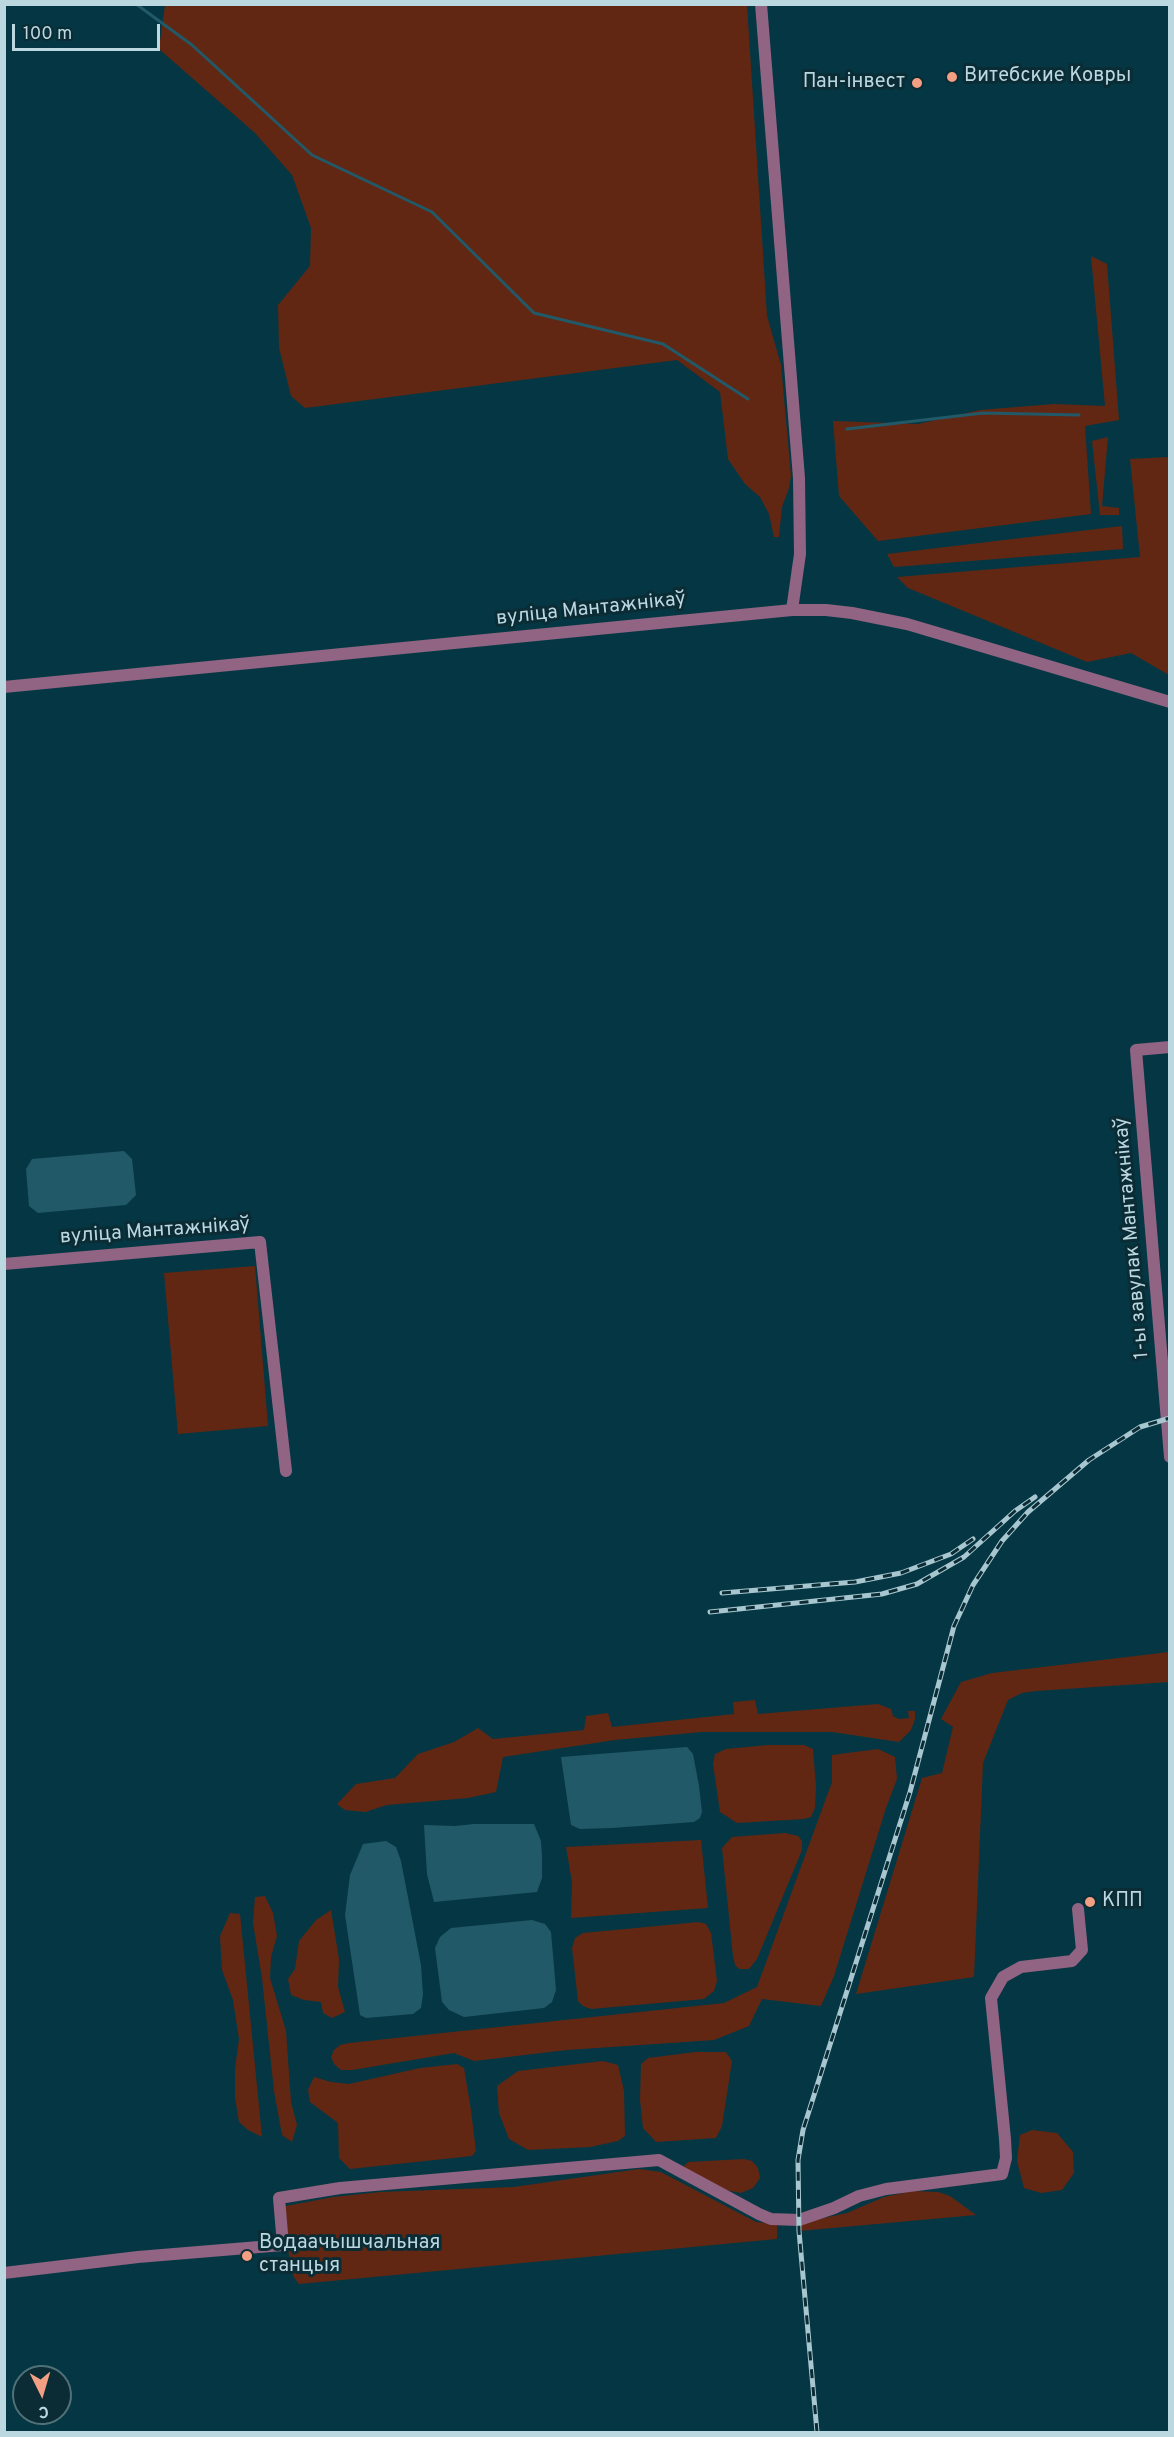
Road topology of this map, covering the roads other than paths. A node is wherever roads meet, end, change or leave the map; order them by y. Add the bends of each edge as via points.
1 (761, 4) edge
2 (792, 610) junction
3 (4, 687) edge
4 (1170, 702) edge
5 (1170, 1047) edge
6 (4, 1264) edge
7 (1166, 1350) edge
8 (1170, 1457) edge
9 (286, 1471) dead end
10 (1078, 1909) dead end
11 (4, 2273) edge

1 - 2 street via 799,478 800,554
2 - 3 street, вуліца Мантажнікаў
2 - 4 street, вуліца Мантажнікаў via 852,613 907,624
5 - 7 street, 1-ы завулак Мантажнікаў via 1136,1050
6 - 9 street, вуліца Мантажнікаў via 260,1242
7 - 8 street, 1-ы завулак Мантажнікаў
10 - 11 street via 1082,1950 1072,1961 1021,1967 1003,1977 991,1998 1005,2139 1002,2174 886,2189 799,2220 771,2219 759,2214 659,2160 340,2188 279,2198 283,2245

